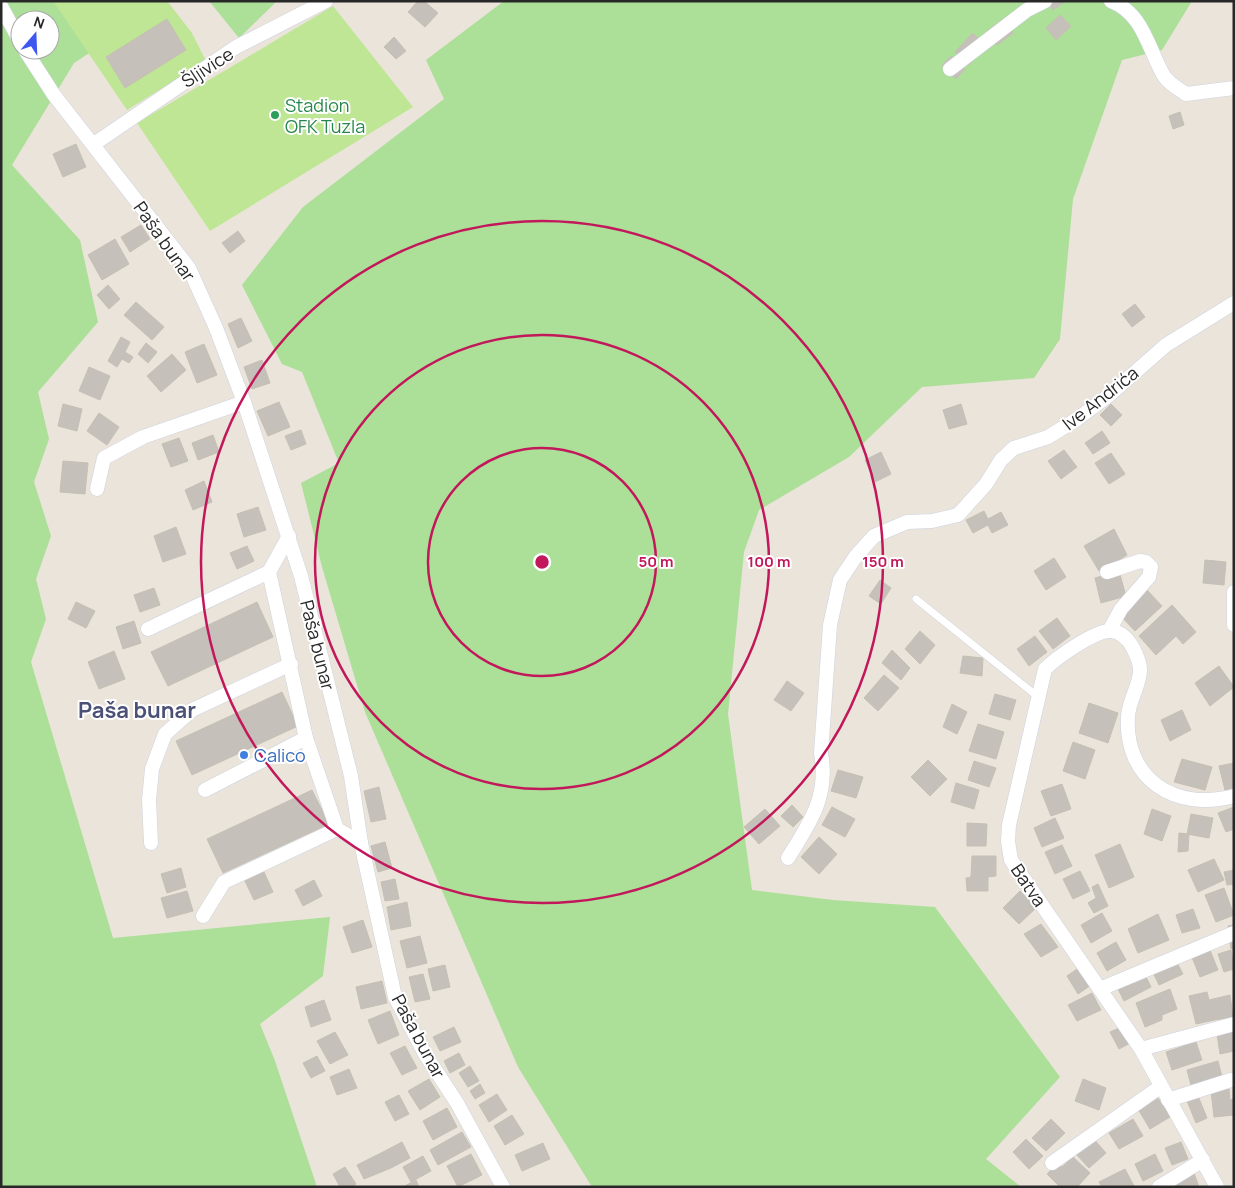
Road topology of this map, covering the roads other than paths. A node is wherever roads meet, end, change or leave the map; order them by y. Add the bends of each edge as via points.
1 (326, 1) edge
2 (1045, 1) edge
3 (1111, 1) edge
4 (1, 6) edge
5 (10, 23) edge
6 (31, 60) edge
7 (950, 69) dead end
8 (1234, 88) edge
9 (94, 144) junction
10 (1234, 303) edge
11 (244, 402) junction
12 (98, 489) dead end
13 (289, 536) junction
14 (269, 572) junction
15 (1106, 572) dead end
16 (1234, 592) edge
17 (916, 599) dead end
18 (1234, 625) edge
19 (148, 629) dead end
20 (1109, 631) junction
21 (292, 664) junction
22 (1037, 696) junction
23 (306, 738) junction
24 (205, 790) dead end
25 (1234, 796) edge
26 (337, 829) junction
27 (151, 843) dead end
28 (362, 844) junction
29 (788, 858) dead end
30 (202, 916) dead end
31 (1234, 933) edge
32 (1100, 988) junction
33 (1234, 1024) edge
34 (1141, 1049) junction
35 (1231, 1080) dead end
36 (1160, 1087) junction
37 (1168, 1100) junction
38 (1203, 1160) junction
39 (1052, 1163) dead end
40 (503, 1187) edge
41 (1159, 1187) edge
42 (1217, 1187) edge

1 - 9 street, Šljivice via 236,47
2 - 7 street via 1027,10
3 - 8 street via 1124,6 1140,25 1165,78 1175,87 1186,94
4 - 5 street
6 - 9 street, Paša bunar via 54,95
9 - 11 street, Paša bunar via 188,268 216,328
10 - 29 street, Ive Andrića via 1166,345 1077,419 1048,437 1014,448 958,515 906,522 874,536 856,556 840,580 830,625 821,752 825,773 814,815
11 - 12 street via 143,437 104,458
11 - 13 street, Paša bunar
13 - 14 street
13 - 28 street, Paša bunar via 351,776
14 - 19 street
14 - 21 street, Paša bunar
15 - 20 street via 1140,561 1151,567 1149,577 1120,608
16 - 18 street
17 - 22 lane
20 - 22 street, Batva via 1048,665 1042,673
20 - 25 street via 1118,632 1129,641 1140,666 1130,699 1128,741 1141,772 1160,788 1185,798 1216,800
21 - 23 street, Paša bunar
21 - 27 street, Paša bunar via 192,710 165,734 152,769
22 - 32 street, Batva via 1009,826 1011,860
23 - 24 street
23 - 26 street, Paša bunar
26 - 28 street
26 - 30 street via 224,882
28 - 40 street, Paša bunar via 395,997
31 - 32 street
32 - 34 street, Batva
33 - 34 street
34 - 36 street, Batva
35 - 37 street
36 - 37 street, Batva
36 - 39 street
37 - 38 street, Batva
38 - 41 street
38 - 42 street, Batva

